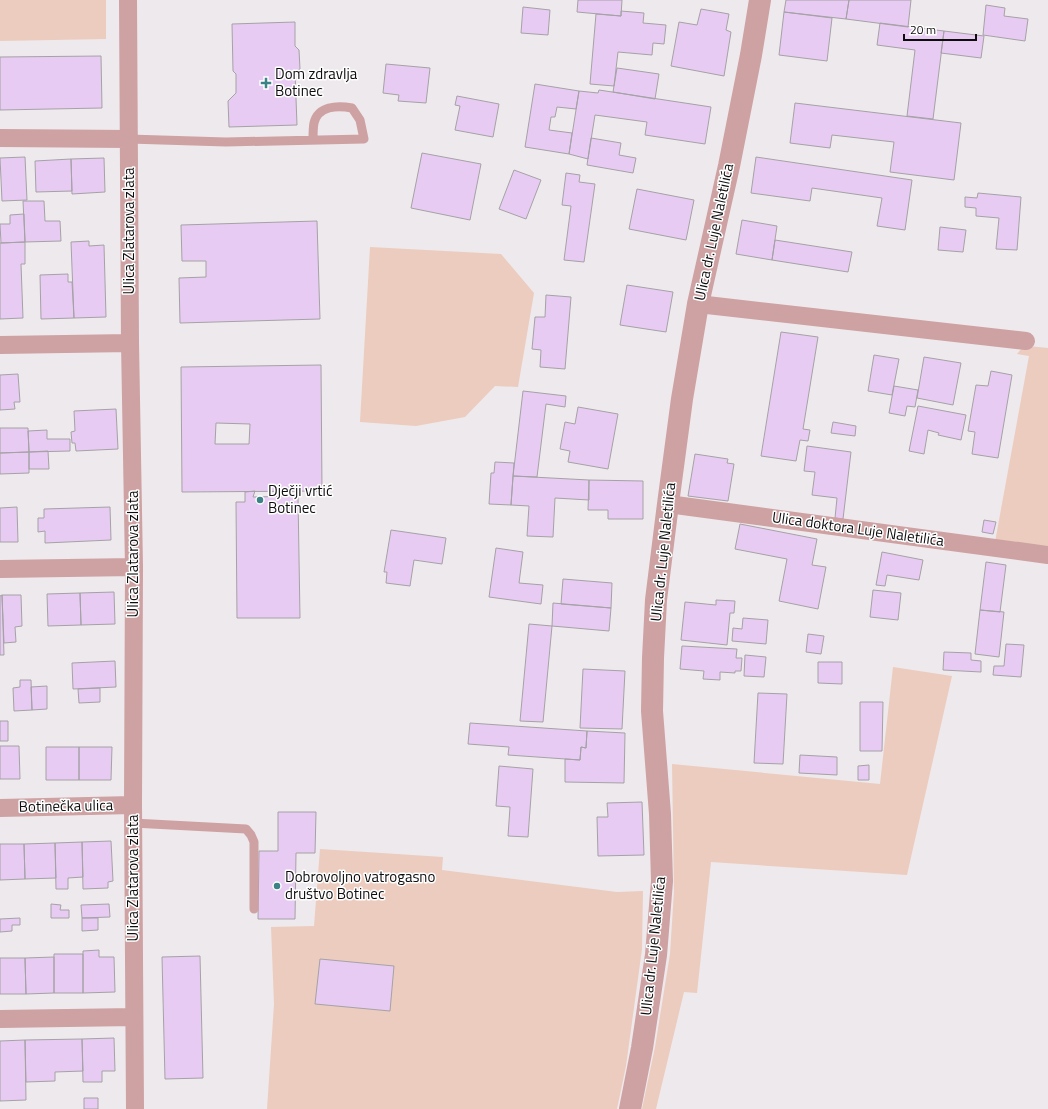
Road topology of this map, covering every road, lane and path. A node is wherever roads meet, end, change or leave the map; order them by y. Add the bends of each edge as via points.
1 (128, 0) edge
2 (760, 0) edge
3 (0, 138) edge
4 (129, 139) junction
5 (313, 140) junction
6 (698, 304) junction
7 (1026, 341) dead end
8 (130, 343) junction
9 (0, 345) edge
10 (668, 504) junction
11 (1048, 555) edge
12 (134, 566) junction
13 (0, 569) edge
14 (133, 805) junction
15 (0, 808) edge
16 (133, 823) junction
17 (254, 909) dead end
18 (134, 1017) junction
19 (0, 1018) edge
20 (135, 1109) edge
21 (630, 1109) edge

1 - 4 street, Ulica Zlatarova zlata
2 - 6 street, Ulica dr. Luje Naletilića via 736,129
3 - 4 street
4 - 5 lane via 226,142
4 - 8 street, Ulica Zlatarova zlata
5 - 5 lane via 317,116 330,107 352,108 360,120 364,139
6 - 7 street
6 - 10 street, Ulica dr. Luje Naletilića
8 - 9 street
8 - 12 street, Ulica Zlatarova zlata
10 - 11 street, Ulica doktora Luje Naletilića
10 - 21 street, Ulica dr. Luje Naletilića via 656,600 652,711 662,881 656,955
12 - 13 street
12 - 14 street, Ulica Zlatarova zlata
14 - 15 street, Botinečka ulica
14 - 16 street, Ulica Zlatarova zlata
16 - 17 lane via 246,829 254,842
16 - 18 street, Ulica Zlatarova zlata
18 - 19 street
18 - 20 street, Ulica Zlatarova zlata

